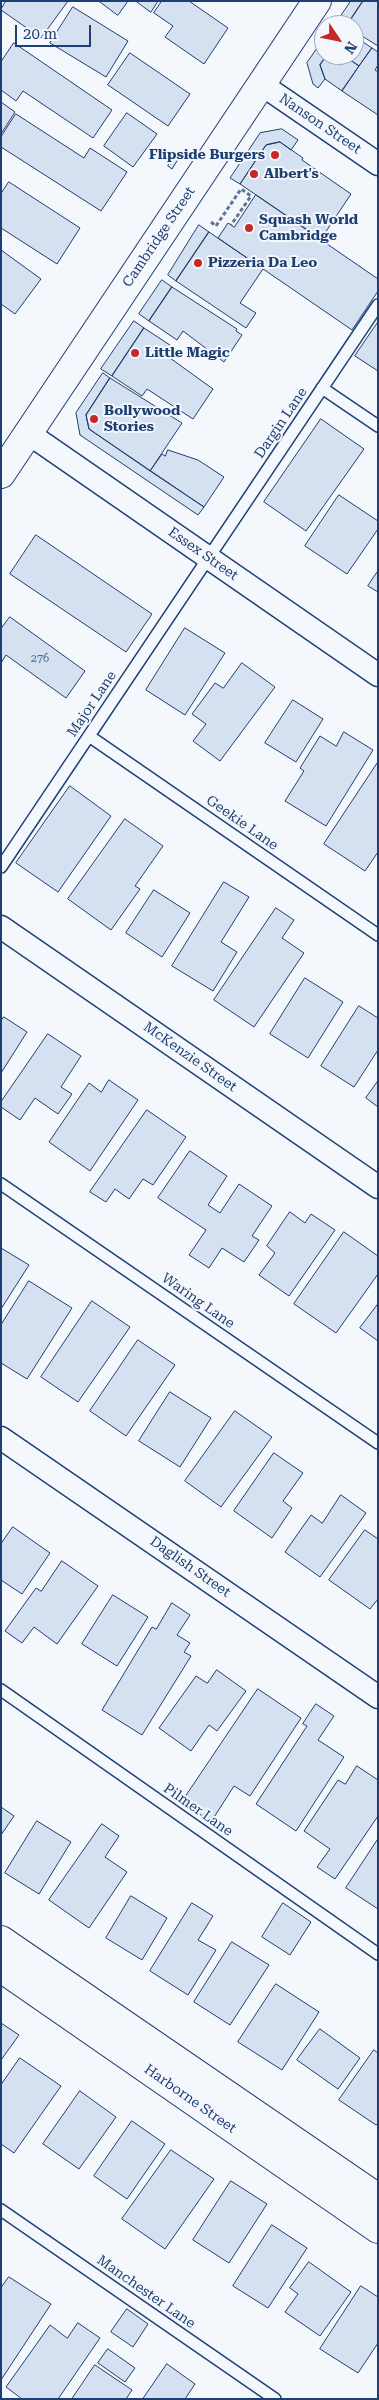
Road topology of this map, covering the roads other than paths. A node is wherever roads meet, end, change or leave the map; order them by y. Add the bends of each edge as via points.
1 (317, 1) edge
2 (262, 84) junction
3 (378, 164) edge
4 (378, 305) edge
5 (322, 388) junction
6 (378, 426) edge
7 (28, 434) junction
8 (1, 474) edge
9 (209, 558) junction
10 (378, 675) edge
11 (89, 736) junction
12 (1, 867) edge
13 (1, 927) edge
14 (378, 935) edge
15 (1, 1184) edge
16 (378, 1187) edge
17 (1, 1438) edge
18 (378, 1443) edge
19 (1, 1690) edge
20 (378, 1697) edge
21 (1, 1940) edge
22 (378, 1954) edge
23 (1, 1968) edge
24 (378, 2198) edge
25 (1, 2210) edge
26 (378, 2229) edge
27 (275, 2399) edge

1 - 2 main road, Cambridge Street
2 - 3 street, Nanson Street
2 - 7 main road, Cambridge Street
4 - 5 lane, Dargin Lane
5 - 6 lane
5 - 9 lane, Dargin Lane
7 - 8 main road, Cambridge Street
7 - 9 street, Essex Street
9 - 10 street, Essex Street
9 - 11 lane, Major Lane
11 - 12 lane, Major Lane
11 - 14 lane, Geekie Lane
13 - 16 street, McKenzie Street
15 - 18 lane, Waring Lane
17 - 20 street, Daglish Street
19 - 22 lane, Pilmer Lane
21 - 24 main road, Harborne Street
23 - 26 main road, Harborne Street
25 - 27 lane, Manchester Lane

